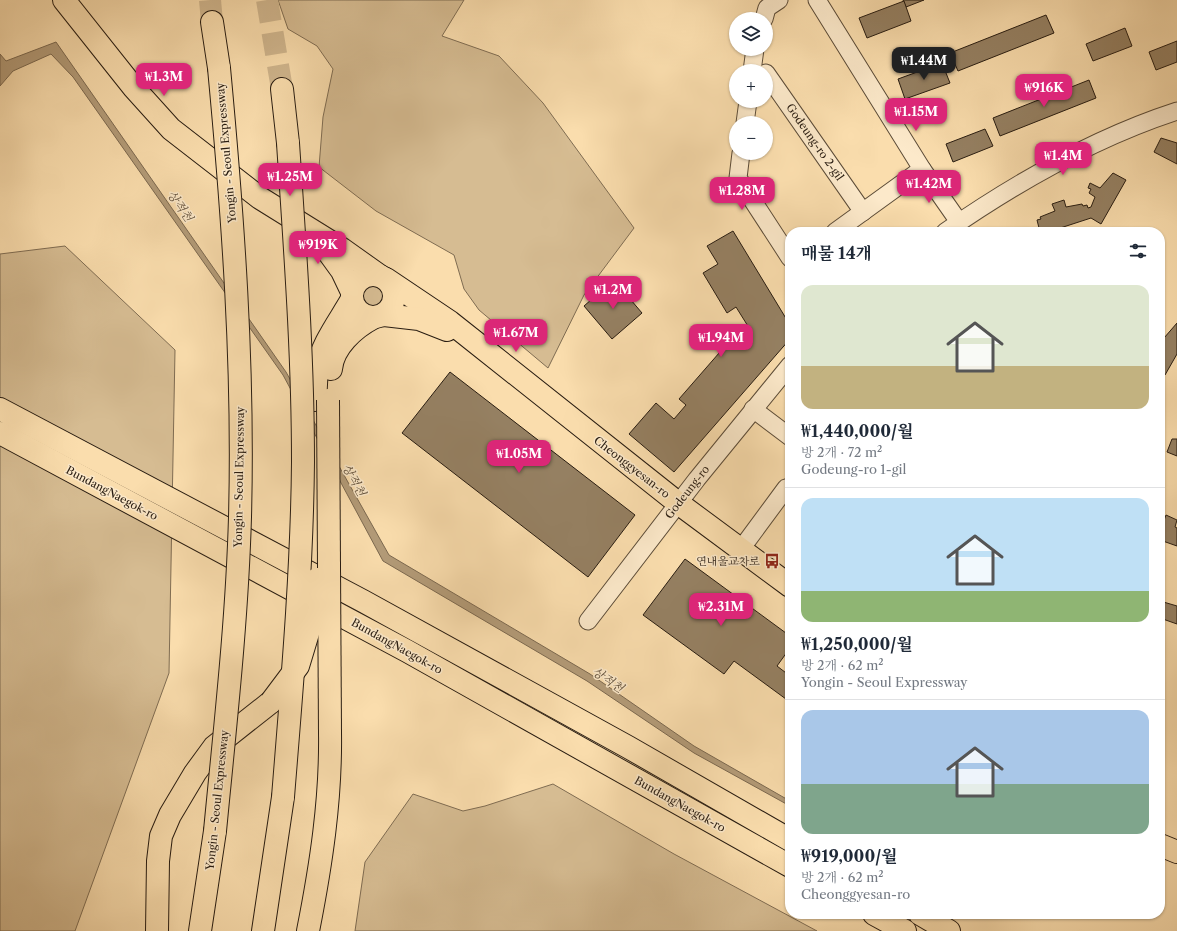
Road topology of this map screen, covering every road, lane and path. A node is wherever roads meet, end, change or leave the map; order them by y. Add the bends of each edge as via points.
1 (64, 0) edge
2 (779, 0) edge
3 (818, 0) edge
4 (766, 12) edge
5 (212, 22) tunnel mouth
6 (773, 83) edge
7 (282, 89) tunnel mouth
8 (1177, 111) edge
9 (740, 160) edge
10 (922, 169) junction
11 (863, 212) junction
12 (959, 222) junction
13 (302, 224) junction
14 (842, 227) edge
15 (952, 227) edge
16 (785, 250) edge
17 (383, 278) junction
18 (352, 296) junction
19 (379, 316) junction
20 (477, 344) junction
21 (785, 371) edge
22 (322, 400) junction
23 (0, 409) edge
24 (753, 409) junction
25 (0, 433) edge
26 (785, 433) edge
27 (785, 492) edge
28 (678, 503) junction
29 (741, 549) junction
30 (785, 582) edge
31 (588, 621) dead end
32 (785, 837) edge
33 (785, 863) edge
34 (883, 919) edge
35 (929, 919) edge
36 (157, 931) edge
37 (200, 931) edge
38 (263, 931) edge
39 (308, 931) edge
40 (905, 931) edge
41 (950, 931) edge

1 - 13 main road, Cheonggyesan-ro via 170,129 243,186
2 - 4 street via 767,8
3 - 10 street
5 - 37 main road, Yongin - Seoul Expressway, bridge via 219,68 236,273 240,374 240,518 231,660 215,831
6 - 11 street, Godeung-ro 2-gil
7 - 38 main road, bridge via 296,269 302,462 295,642 283,796
8 - 12 street via 1142,122 1049,166
9 - 16 street via 738,178
10 - 11 street
10 - 12 street
11 - 14 street
12 - 15 street
13 - 17 main road, Cheonggyesan-ro
13 - 18 main road, Cheonggyesan-ro via 335,259
17 - 18 main road via 366,276 359,280
17 - 19 main road via 394,290 395,297 390,310
17 - 20 main road, Cheonggyesan-ro via 450,322
18 - 19 main road via 359,312
18 - 22 main road via 322,354 318,369
19 - 20 main road, Cheonggyesan-ro via 419,319
19 - 22 main road via 356,329 337,350
20 - 28 main road, Cheonggyesan-ro
21 - 24 street, Godeung-ro
22 - 36 main road, bridge via 318,561 314,613 298,666 272,702 214,747 170,815 161,836 158,861
22 - 39 main road, bridge via 330,785 320,871
23 - 32 main road, BundangNaegok-ro via 363,601
24 - 26 street
24 - 28 street, Godeung-ro
25 - 33 main road, BundangNaegok-ro via 400,647
27 - 29 street
28 - 29 main road, Cheonggyesan-ro
28 - 31 street, Godeung-ro
29 - 30 main road, Cheonggyesan-ro
34 - 40 main road
35 - 41 main road

